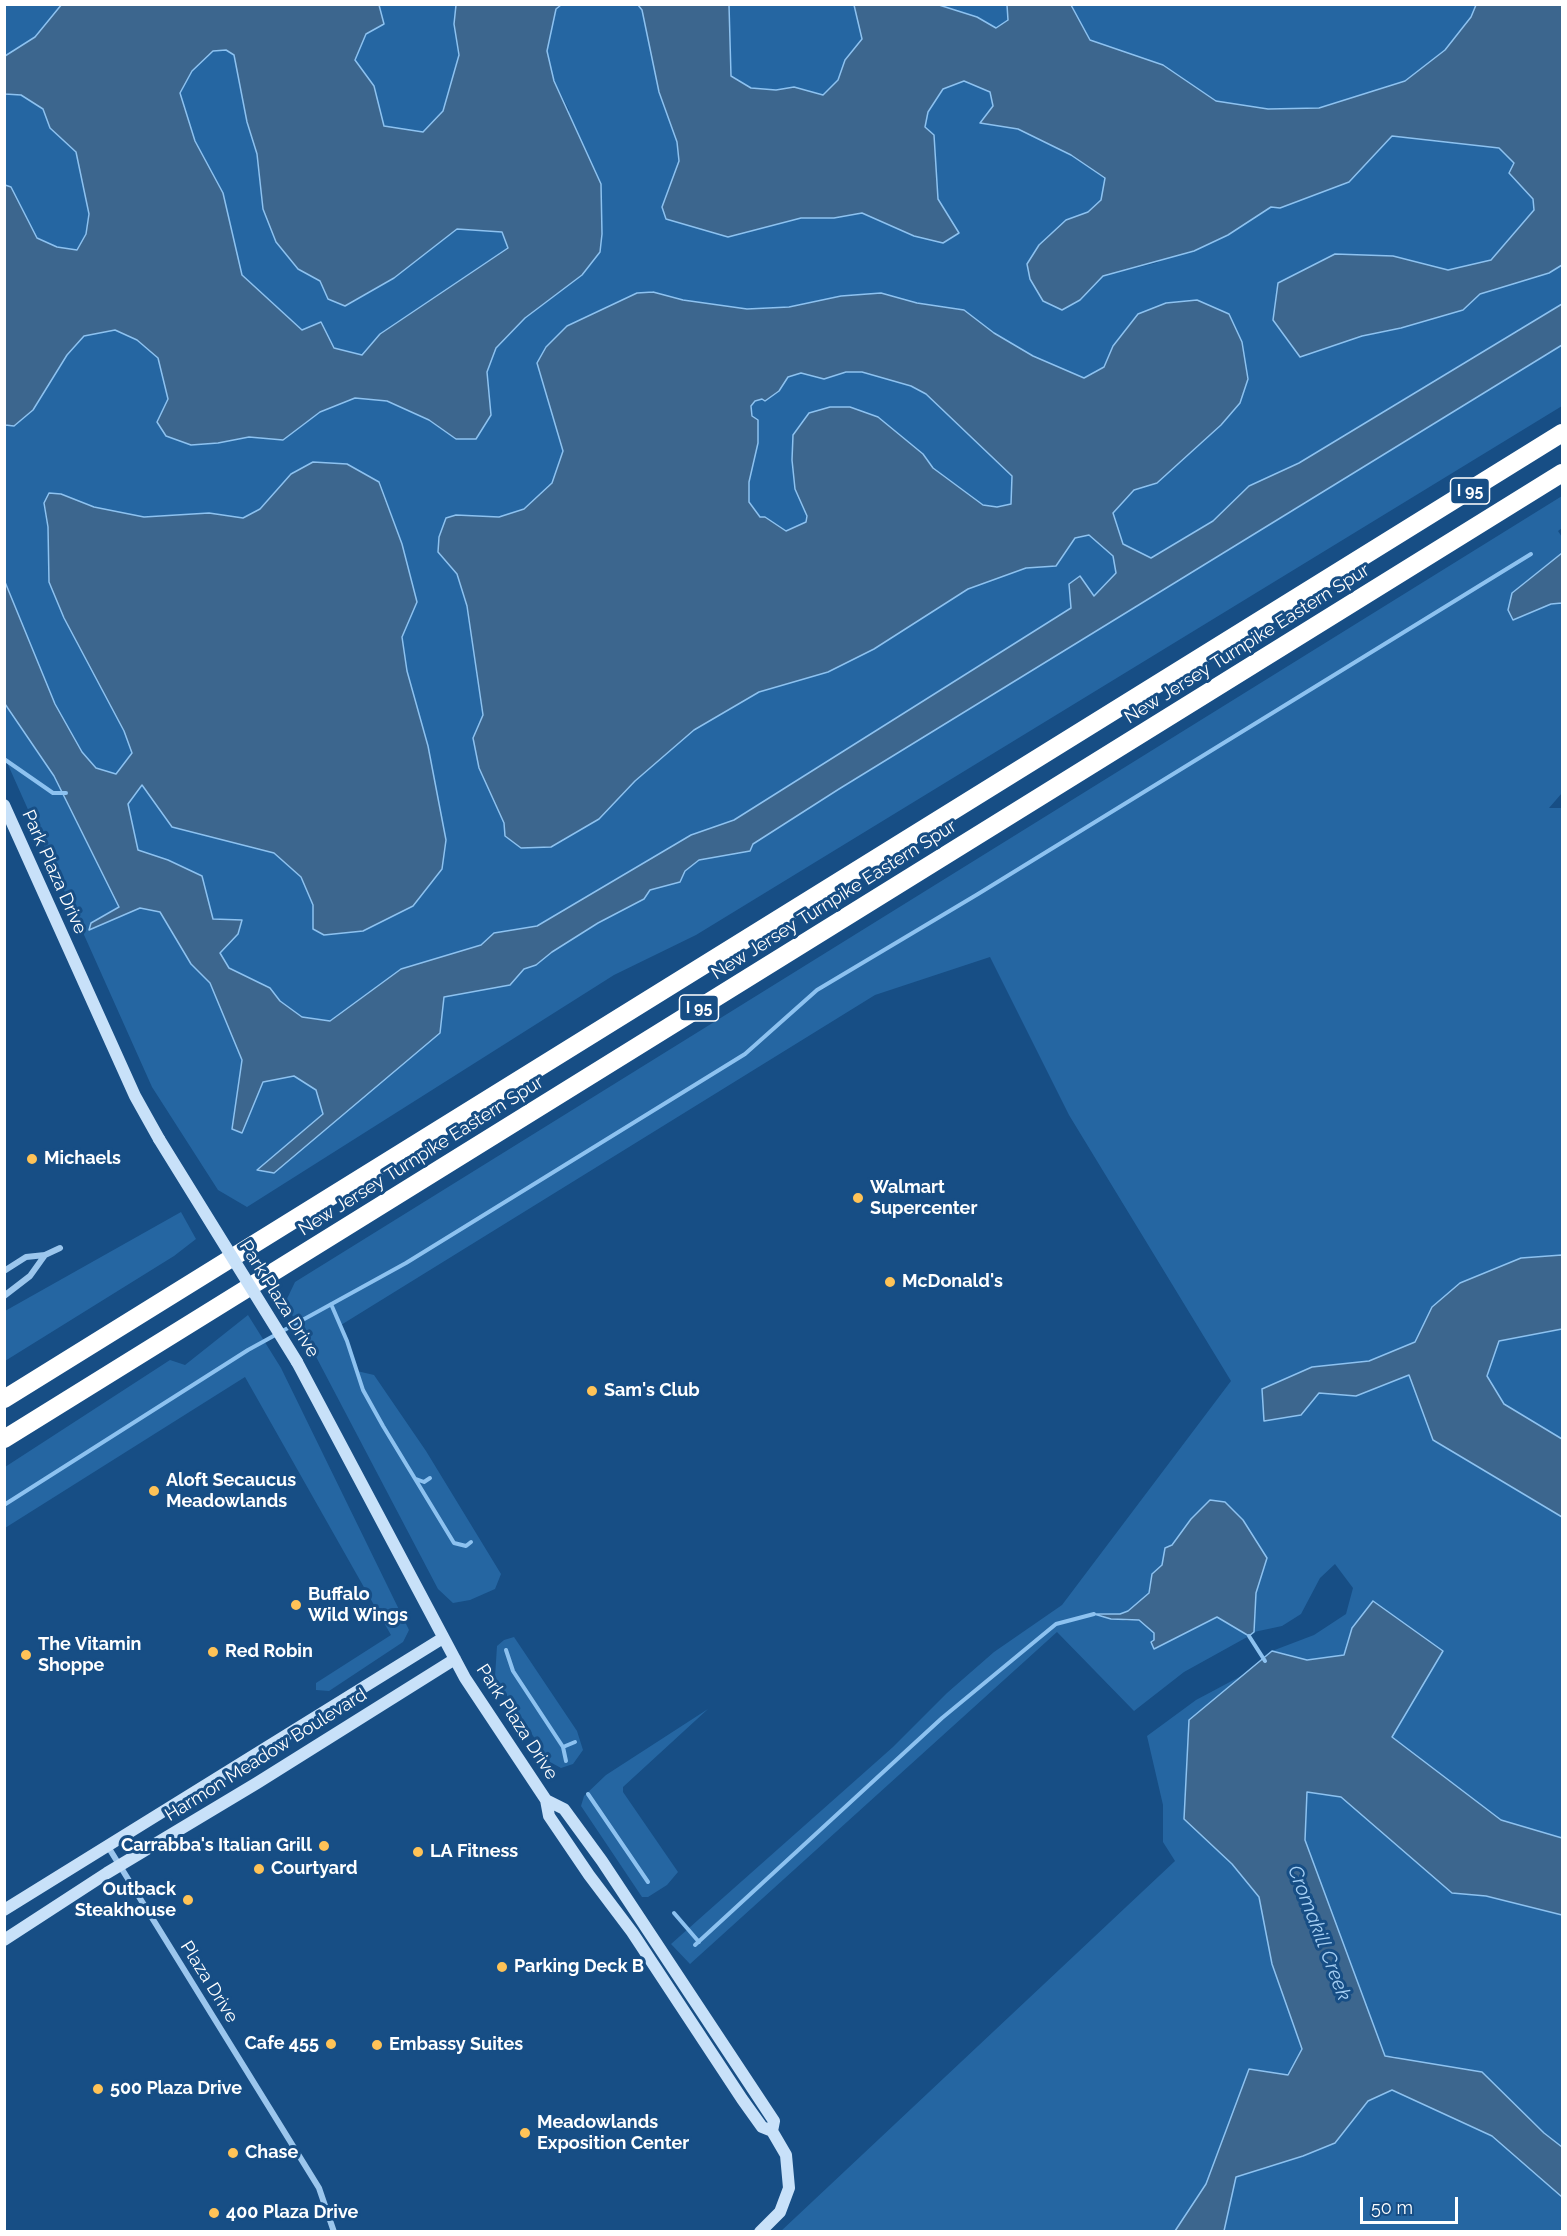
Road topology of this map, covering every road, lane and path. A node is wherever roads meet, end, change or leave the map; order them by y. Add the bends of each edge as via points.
1 (1563, 433) edge
2 (1563, 472) edge
3 (4, 805) edge
4 (60, 1248) dead end
5 (45, 1255) junction
6 (4, 1271) edge
7 (4, 1296) edge
8 (4, 1399) edge
9 (4, 1438) edge
10 (443, 1638) junction
11 (455, 1659) junction
12 (546, 1800) junction
13 (106, 1845) junction
14 (119, 1865) junction
15 (4, 1910) edge
16 (642, 1920) junction
17 (632, 1932) junction
18 (4, 1940) edge
19 (772, 2131) junction
20 (334, 2232) edge
21 (760, 2232) edge

1 - 8 highway, New Jersey Turnpike Eastern Spur / I 95
2 - 9 highway, New Jersey Turnpike Eastern Spur / I 95
3 - 10 street, Park Plaza Drive, bridge via 135,1096 297,1362
4 - 5 street
5 - 6 street via 26,1257
5 - 7 street via 30,1276
10 - 11 street, Park Plaza Drive
10 - 13 street, Harmon Meadow Boulevard
11 - 12 street, Park Plaza Drive
11 - 14 street, Harmon Meadow Boulevard
12 - 16 street, Park Plaza Drive via 564,1809
12 - 17 street, Park Plaza Drive via 549,1816
13 - 14 street, Plaza Drive
13 - 15 street, Harmon Meadow Boulevard
14 - 18 street, Harmon Meadow Boulevard
14 - 20 street, Plaza Drive via 319,2188
16 - 17 street
16 - 19 street, Park Plaza Drive via 774,2121
17 - 19 street, Park Plaza Drive via 736,2091 762,2127
19 - 21 street, Park Plaza Drive via 786,2155 789,2188 780,2212

